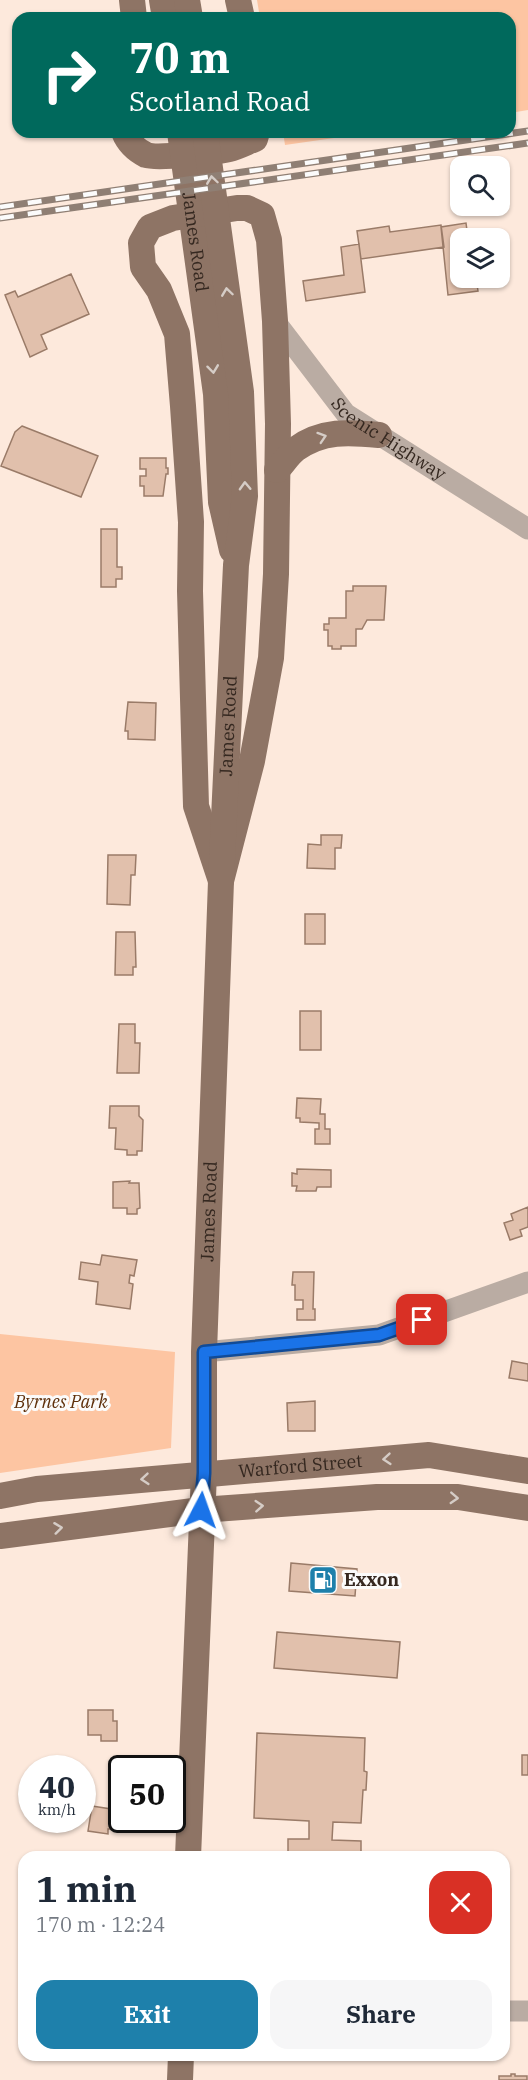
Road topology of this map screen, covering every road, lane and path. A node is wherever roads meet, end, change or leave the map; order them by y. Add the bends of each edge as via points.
1 (128, 138) edge
2 (181, 138) edge
3 (206, 138) edge
4 (255, 138) edge
5 (275, 321) junction
6 (379, 435) junction
7 (278, 470) junction
8 (528, 530) edge
9 (236, 565) junction
10 (220, 881) junction
11 (528, 1282) edge
12 (204, 1352) junction
13 (528, 1471) edge
14 (204, 1473) junction
15 (0, 1496) edge
16 (528, 1508) edge
17 (201, 1510) junction
18 (0, 1536) edge
19 (188, 1851) edge
20 (510, 2011) edge
21 (528, 2011) edge
22 (181, 2061) edge
23 (180, 2080) edge

1 - 4 main road via 142,152 167,156 230,149
2 -> 9 main road, James Road via 216,394 221,502
9 -> 3 main road, James Road via 245,496 241,392
5 - 6 street, Scenic Highway via 346,414
5 - 7 main road
5 - 10 main road via 269,240 262,215 237,208 173,218 150,227 141,243 143,267 159,290 177,334 191,522 196,806
7 -> 6 main road via 296,449 322,436 346,432
6 - 8 street, Scenic Highway
7 - 10 main road via 271,658 252,761
9 - 10 main road, James Road
10 - 12 main road, James Road
11 - 12 street via 379,1335
12 - 14 main road, James Road
13 -> 14 main road, Warford Street via 429,1455
14 -> 15 main road, Warford Street
14 - 17 main road, James Road
17 -> 16 main road, Warford Street via 377,1497 458,1497
18 -> 17 main road, Warford Street
17 - 19 main road, James Road
20 - 21 street
22 - 23 main road

